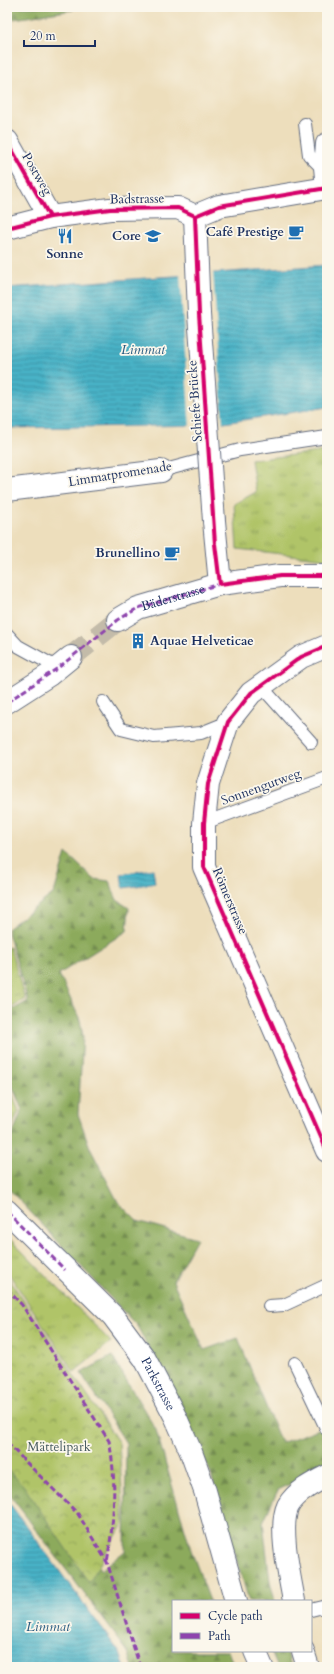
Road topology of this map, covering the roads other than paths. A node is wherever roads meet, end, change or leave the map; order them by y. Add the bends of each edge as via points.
1 (305, 124) dead end
2 (7, 141) edge
3 (327, 144) edge
4 (326, 182) edge
5 (195, 216) junction
6 (50, 217) junction
7 (7, 228) edge
8 (327, 437) edge
9 (161, 471) joint
10 (7, 490) edge
11 (327, 576) edge
12 (220, 584) junction
13 (118, 620) tunnel mouth
14 (7, 634) edge
15 (327, 646) edge
16 (65, 662) joint
17 (261, 686) junction
18 (7, 702) edge
19 (103, 702) dead end
20 (228, 722) junction
21 (311, 742) dead end
22 (327, 778) edge
23 (204, 823) junction
24 (327, 1151) edge
25 (7, 1211) edge
26 (327, 1285) edge
27 (269, 1306) dead end
28 (295, 1363) dead end
29 (327, 1430) edge
30 (327, 1476) edge
31 (236, 1600) edge
32 (294, 1600) edge
33 (327, 1606) edge
34 (312, 1610) edge
35 (255, 1652) edge
36 (303, 1652) edge
37 (262, 1667) edge
38 (308, 1667) edge

1 - 4 lane via 309,155
2 - 6 street, Postweg
3 - 4 street
4 - 5 street via 219,206
5 - 6 street, Badstrasse via 178,208 110,209
5 - 12 street, Schiefe Brücke, bridge via 196,261
6 - 7 street, Badstrasse
8 - 9 lane, Limmatpromenade via 240,450
9 - 10 street, Limmatpromenade
11 - 12 street, Bäderstrasse via 280,576
12 - 13 street, Bäderstrasse via 138,608
14 - 16 lane via 18,646
15 - 17 street, Römerstrasse via 301,657
16 - 18 street
17 - 20 street, Römerstrasse via 251,693
17 - 21 lane
19 - 20 lane via 121,728 154,737 201,733
20 - 23 street, Römerstrasse via 208,784
22 - 23 lane, Sonnengutweg
23 - 24 street, Römerstrasse via 204,867
25 - 31 street, Parkstrasse via 113,1316 145,1359 191,1452
26 - 27 lane via 284,1305
28 - 29 lane
30 - 32 street via 301,1491 285,1515 286,1546
33 - 34 lane
35 - 37 street
36 - 38 street

